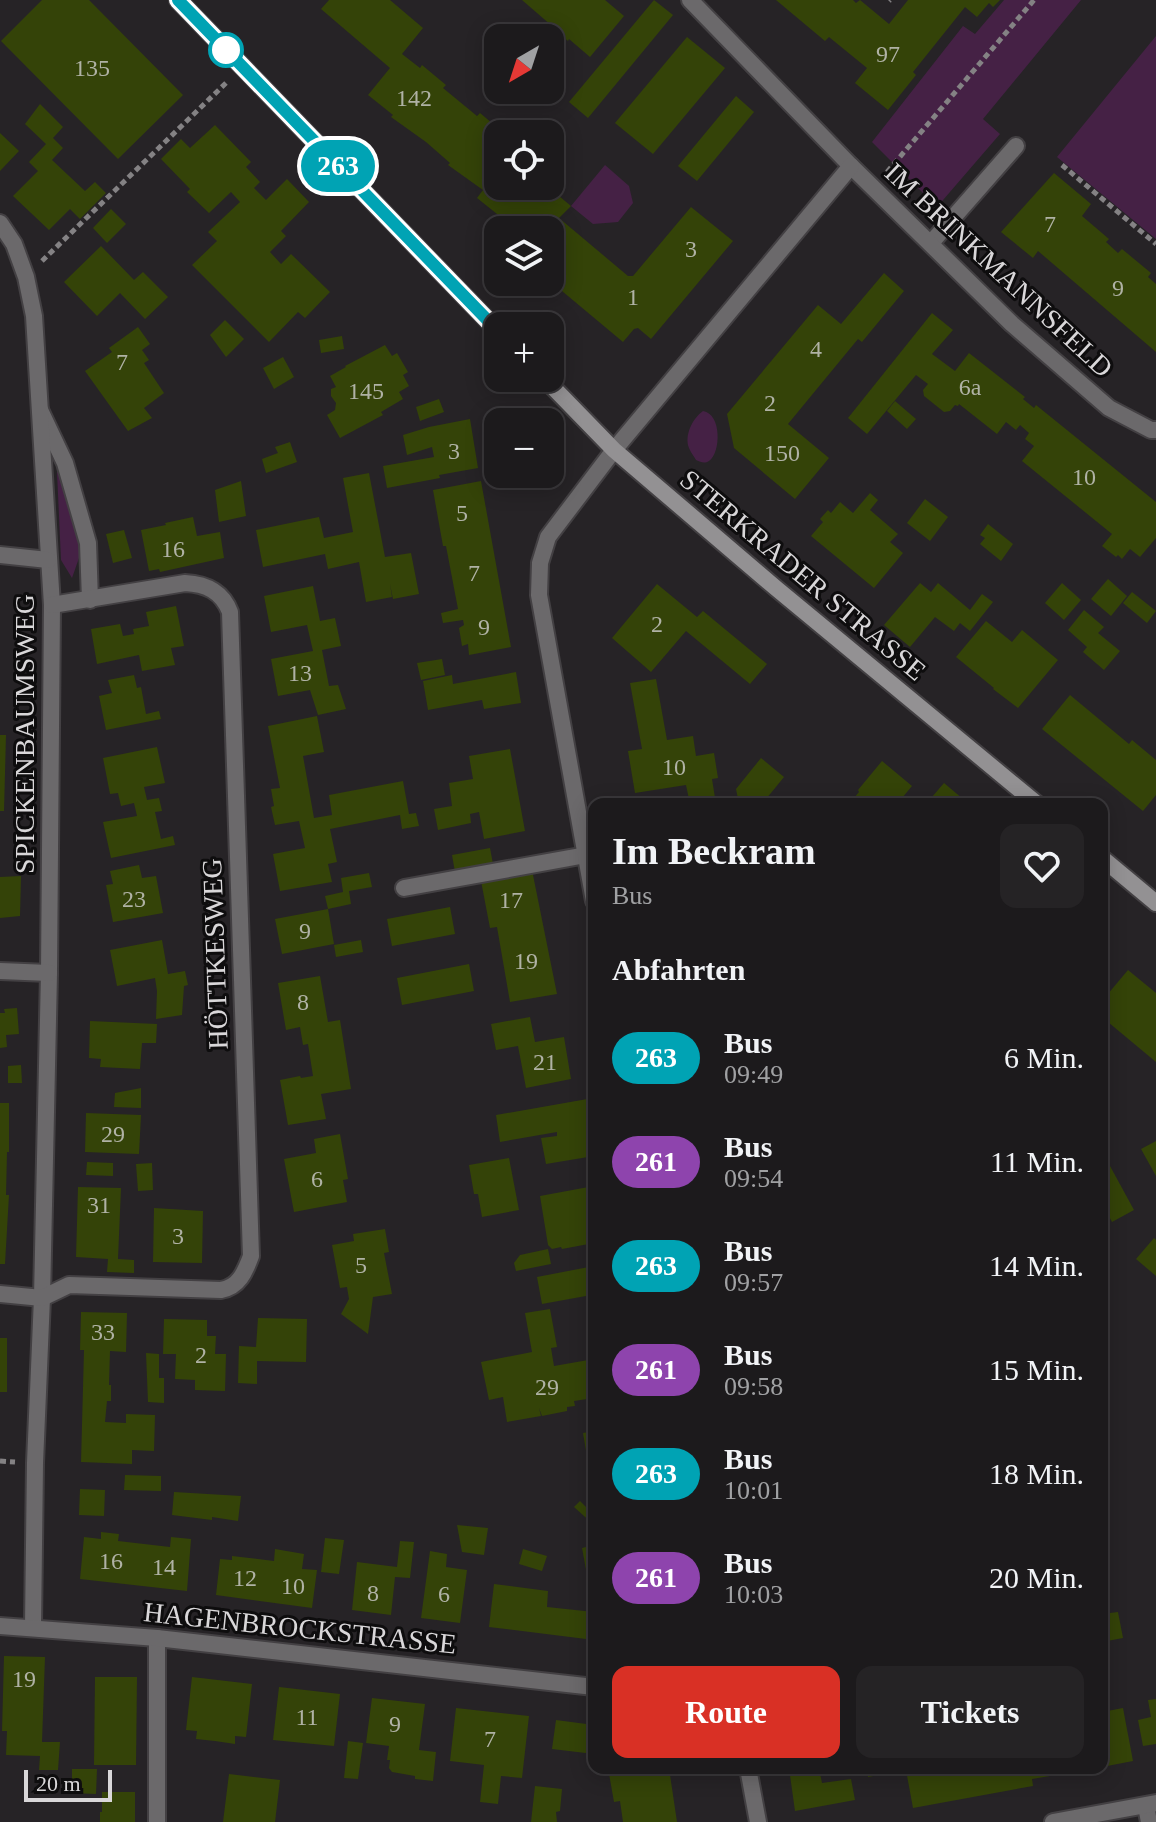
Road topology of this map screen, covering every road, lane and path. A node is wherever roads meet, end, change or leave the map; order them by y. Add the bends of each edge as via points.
1 (178, 0) edge
2 (690, 0) edge
3 (1034, 0) edge
4 (242, 67) junction
5 (1016, 146) dead end
6 (1062, 165) dead end
7 (851, 166) junction
8 (874, 188) junction
9 (0, 223) edge
10 (931, 243) junction
11 (1156, 244) edge
12 (26, 277) junction
13 (484, 317) edge
14 (558, 392) edge
15 (39, 407) junction
16 (1156, 430) edge
17 (614, 450) junction
18 (0, 555) edge
19 (48, 560) junction
20 (90, 600) junction
21 (52, 605) junction
22 (1030, 798) edge
23 (586, 855) junction
24 (1108, 863) edge
25 (588, 866) edge
26 (404, 888) dead end
27 (1156, 903) edge
28 (0, 971) edge
29 (49, 973) junction
30 (0, 1294) edge
31 (42, 1298) junction
32 (0, 1626) edge
33 (33, 1627) junction
34 (157, 1638) junction
35 (588, 1686) edge
36 (749, 1774) edge
37 (1150, 1810) edge
38 (157, 1822) edge
39 (758, 1822) edge
40 (1053, 1822) edge

1 - 4 main road
2 - 7 street, IM BRINKMANNSFELD
3 - 8 path
4 - 12 path
4 - 13 main road
5 - 10 street
6 - 11 path
7 - 8 street, IM BRINKMANNSFELD
7 - 17 street, IM BRINKMANNSFELD
8 - 10 street, IM BRINKMANNSFELD
9 - 12 street, SPICKENBAUMSWEG
10 - 16 street, IM BRINKMANNSFELD via 1012,324 1109,408
12 - 15 street, SPICKENBAUMSWEG via 34,316
14 - 17 main road, STERKRADER STRASSE
15 - 19 street, SPICKENBAUMSWEG
15 - 20 street via 65,463 88,543
17 - 22 main road, STERKRADER STRASSE
17 - 23 street, IM BRINKMANNSFELD via 548,537 540,563 539,595
18 - 19 street, SPICKENBAUMSWEG
19 - 21 street, SPICKENBAUMSWEG
20 - 21 street, HÖTTKESWEG
20 - 31 street, HÖTTKESWEG via 200,584 220,595 230,612 251,1256 246,1271 221,1290 69,1285
21 - 29 street, SPICKENBAUMSWEG
23 - 25 street, IM BRINKMANNSFELD
23 - 26 street
24 - 27 main road
28 - 29 street
29 - 31 street, SPICKENBAUMSWEG
30 - 31 street
31 - 33 street, SPICKENBAUMSWEG
32 - 33 street, HAGENBROCKSTRASSE
33 - 34 street, HAGENBROCKSTRASSE
34 - 35 street, HAGENBROCKSTRASSE
34 - 38 street
36 - 39 street
37 - 40 street

